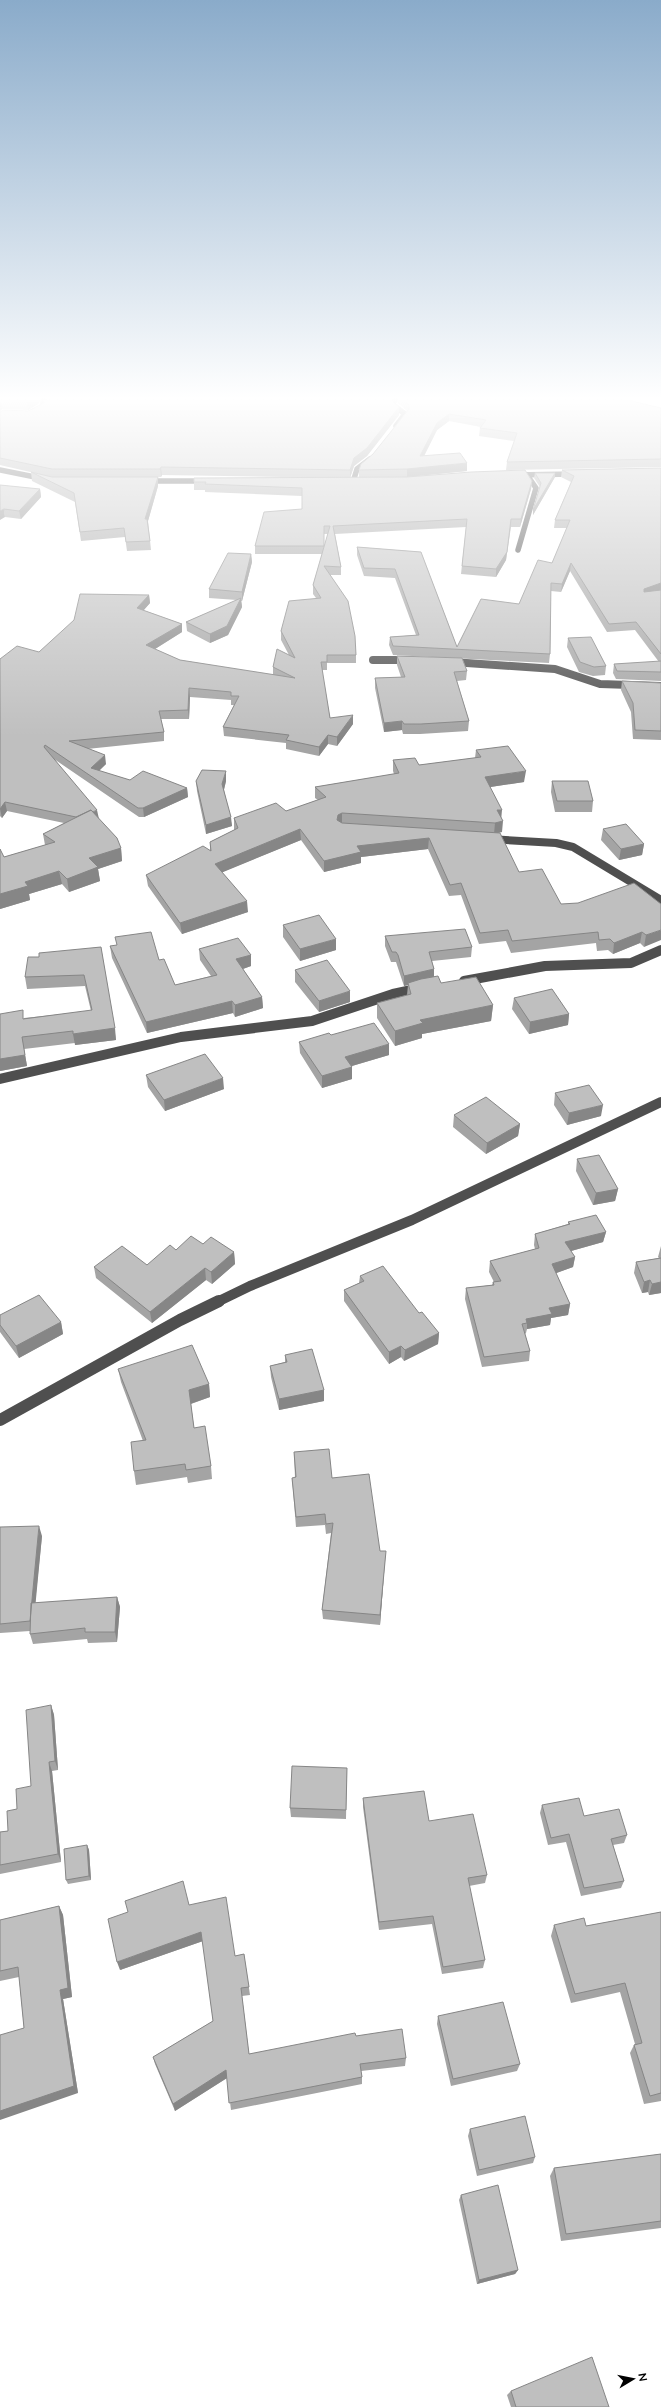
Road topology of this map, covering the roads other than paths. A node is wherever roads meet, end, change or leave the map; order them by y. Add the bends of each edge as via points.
1 (531, 512) edge
2 (518, 550) dead end
3 (373, 660) dead end
4 (417, 660) edge
5 (445, 662) edge
6 (661, 686) edge
7 (478, 838) edge
8 (661, 900) edge
9 (661, 950) edge
10 (451, 983) edge
11 (430, 987) edge
12 (0, 1079) edge
13 (661, 1102) edge
14 (0, 1420) edge

1 - 2 street
3 - 4 street
5 - 6 street via 539,667 600,684
7 - 8 street via 556,843 573,847
9 - 10 street via 631,963 545,966
11 - 12 street via 389,996 312,1021 181,1037
13 - 14 street via 412,1220 250,1286 180,1320

